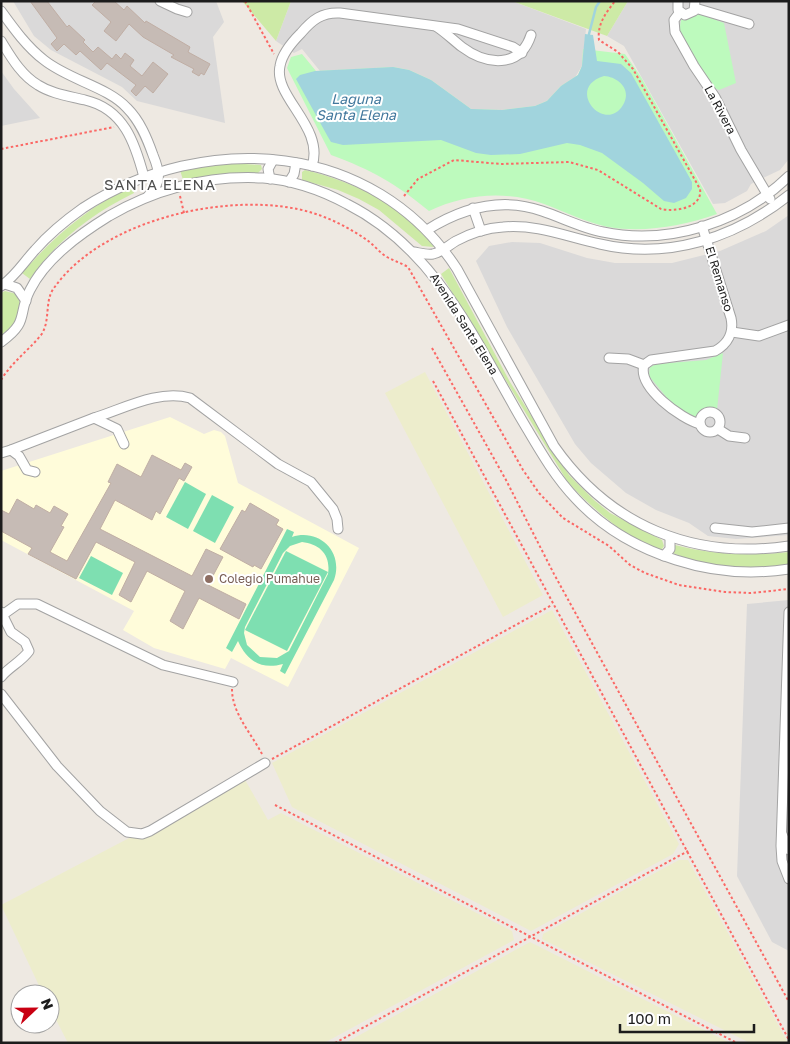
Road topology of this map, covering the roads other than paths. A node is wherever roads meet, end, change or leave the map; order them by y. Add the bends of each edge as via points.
1 (160, 1) edge
2 (678, 1) edge
3 (695, 4) edge
4 (1, 11) edge
5 (187, 12) dead end
6 (680, 12) junction
7 (749, 24) dead end
8 (435, 26) junction
9 (532, 35) dead end
10 (1, 41) edge
11 (522, 53) junction
12 (273, 160) junction
13 (296, 163) junction
14 (312, 166) junction
15 (160, 172) junction
16 (789, 176) edge
17 (144, 177) junction
18 (270, 179) junction
19 (289, 182) junction
20 (767, 194) junction
21 (789, 195) edge
22 (146, 198) junction
23 (775, 207) junction
24 (473, 208) junction
25 (702, 226) junction
26 (427, 230) junction
27 (481, 231) junction
28 (707, 241) junction
29 (443, 249) junction
30 (414, 252) junction
31 (3, 285) edge
32 (26, 301) junction
33 (789, 325) edge
34 (732, 332) junction
35 (2, 341) edge
36 (609, 358) dead end
37 (644, 365) junction
38 (94, 418) junction
39 (700, 424) junction
40 (718, 429) junction
41 (745, 438) dead end
42 (124, 444) dead end
43 (11, 450) junction
44 (1, 453) edge
45 (35, 472) dead end
46 (715, 528) dead end
47 (789, 528) edge
48 (338, 529) dead end
49 (670, 537) junction
50 (789, 546) edge
51 (664, 556) junction
52 (789, 569) edge
53 (789, 612) edge
54 (2, 614) edge
55 (1, 677) edge
56 (233, 682) road end
57 (1, 694) edge
58 (787, 700) edge
59 (265, 763) road end
60 (782, 833) junction
61 (789, 850) edge
62 (789, 878) edge

1 - 5 street
2 - 6 street, La Rivera
3 - 6 street via 689,14
3 - 7 street
4 - 15 street via 42,59 72,78 111,96 128,109 146,136
6 - 20 street, La Rivera via 674,23 675,32 716,97
8 - 11 street via 467,31
8 - 11 street via 461,47 485,59 509,60
8 - 14 street via 326,13 300,34 280,65 281,81 313,144
9 - 11 street
10 - 17 street via 23,73 39,86 91,101 117,117 131,135
12 - 13 street, Avenida Santa Elena
12 - 15 street, Avenida Santa Elena via 222,159
12 - 18 street via 268,169
13 - 14 street, Avenida Santa Elena
13 - 19 street
14 - 26 street, Avenida Santa Elena via 375,190
15 - 17 street, Avenida Santa Elena
15 - 22 street via 158,185
16 - 20 street
17 - 31 street, Avenida Santa Elena via 113,191 69,218
18 - 19 street, Avenida Santa Elena
18 - 22 street, Avenida Santa Elena via 201,181
19 - 30 street, Avenida Santa Elena via 360,210
20 - 23 street, La Rivera
20 - 25 street via 742,211
21 - 23 street
22 - 32 street, Avenida Santa Elena via 110,216 70,244 38,278
23 - 28 street via 740,228
24 - 25 street via 499,204 525,206 592,230 625,235 662,234
24 - 26 street
24 - 27 street
25 - 28 street, El Remanso
26 - 29 street, Avenida Santa Elena
27 - 28 street via 533,227 629,249 669,248
27 - 29 street
28 - 34 street, El Remanso via 731,318
29 - 30 street via 430,254
29 - 49 street, Avenida Santa Elena via 457,269 535,416 564,461 587,487 609,505
30 - 51 street, Avenida Santa Elena via 454,305 542,454 565,486 589,512 614,531
31 - 32 street via 17,288
32 - 35 street, Avenida Santa Elena via 20,324
33 - 34 street via 759,336
34 - 37 street via 715,351 654,360
36 - 37 street via 628,359
37 - 39 street via 645,380 667,404 683,418
38 - 42 street via 117,428
38 - 43 street
38 - 48 street via 157,398 177,394 190,398 278,464 311,482 332,510
39 - 40 street via 708,432
39 - 40 street via 702,416 711,412 720,420
40 - 41 street via 729,436
43 - 44 street
43 - 45 street via 27,470
46 - 47 street via 742,532
49 - 50 street, Avenida Santa Elena via 701,546 730,549
49 - 51 street via 670,550
51 - 52 street, Avenida Santa Elena via 698,567 729,572
53 - 58 street
54 - 55 street via 11,632 25,642 29,651
54 - 56 street via 18,604 37,604 164,665
57 - 59 street via 57,766 120,828 134,834 150,831
58 - 60 street
60 - 61 street
60 - 62 street via 782,861

